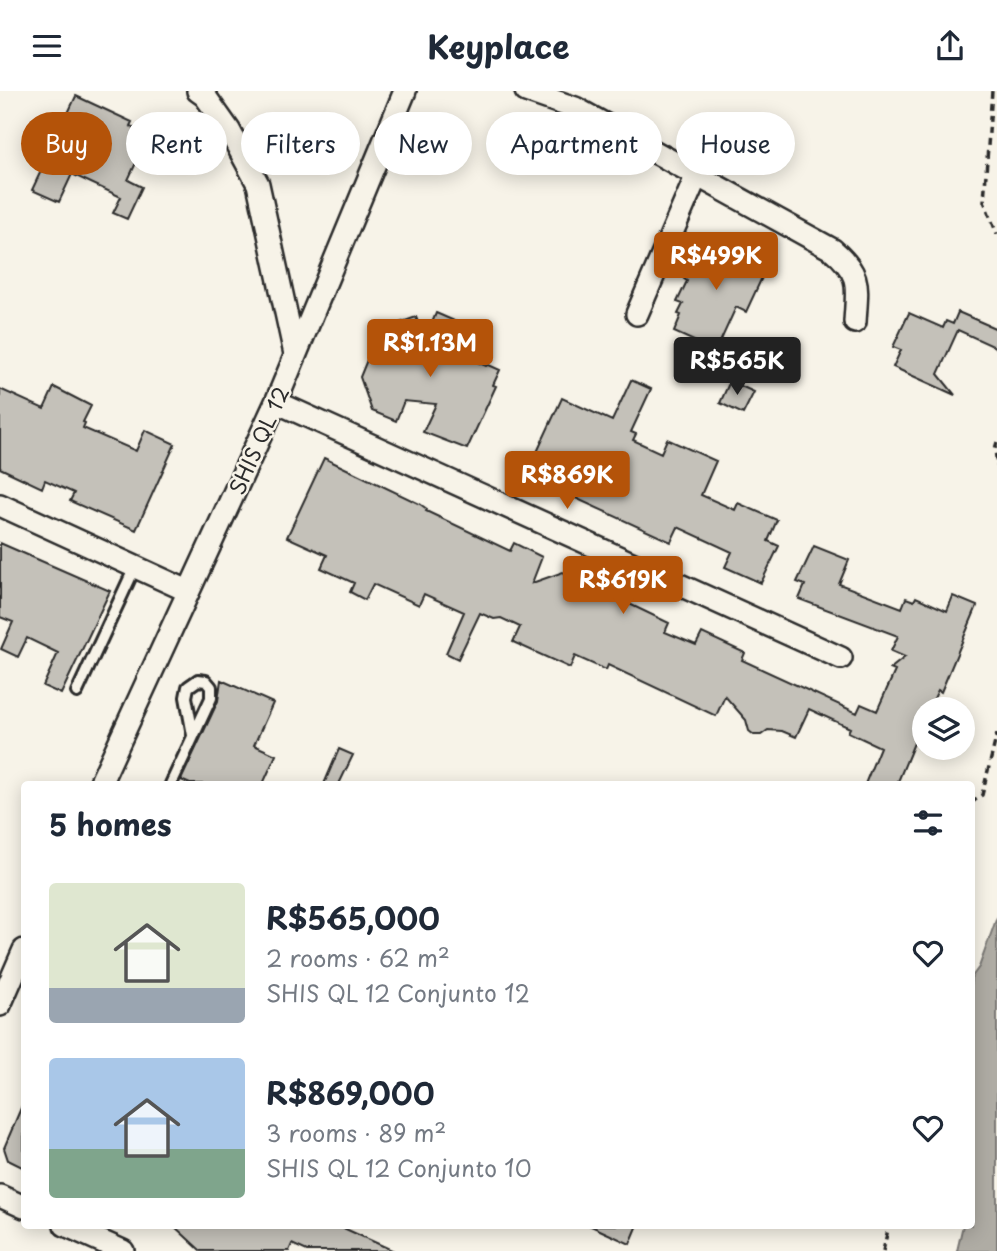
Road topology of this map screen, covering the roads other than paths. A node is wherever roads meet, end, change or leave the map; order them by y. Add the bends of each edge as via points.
1 (198, 91) edge
2 (405, 91) edge
3 (526, 91) edge
4 (696, 177) junction
5 (637, 314) dead end
6 (855, 322) dead end
7 (295, 354) junction
8 (276, 402) junction
9 (0, 505) edge
10 (135, 567) junction
11 (188, 591) junction
12 (841, 658) dead end
13 (77, 692) dead end
14 (193, 735) dead end
15 (103, 781) edge
16 (173, 781) edge
17 (21, 953) edge
18 (7, 968) edge
19 (0, 1005) edge
20 (0, 1196) edge
21 (21, 1206) edge
22 (74, 1229) edge
23 (123, 1251) edge

1 - 7 street via 229,130 258,184
2 - 7 street, SHIS QL 12
3 - 4 street via 575,108
4 - 5 street
4 - 6 street via 833,250 854,272
7 - 8 street, SHIS QL 12
8 - 11 street, SHIS QL 12
8 - 12 street
9 - 10 street
10 - 11 street
10 - 13 lane
11 - 15 street, SHIS QL 12
14 - 16 lane
17 - 18 street
18 - 19 street
20 - 21 street
22 - 23 street

